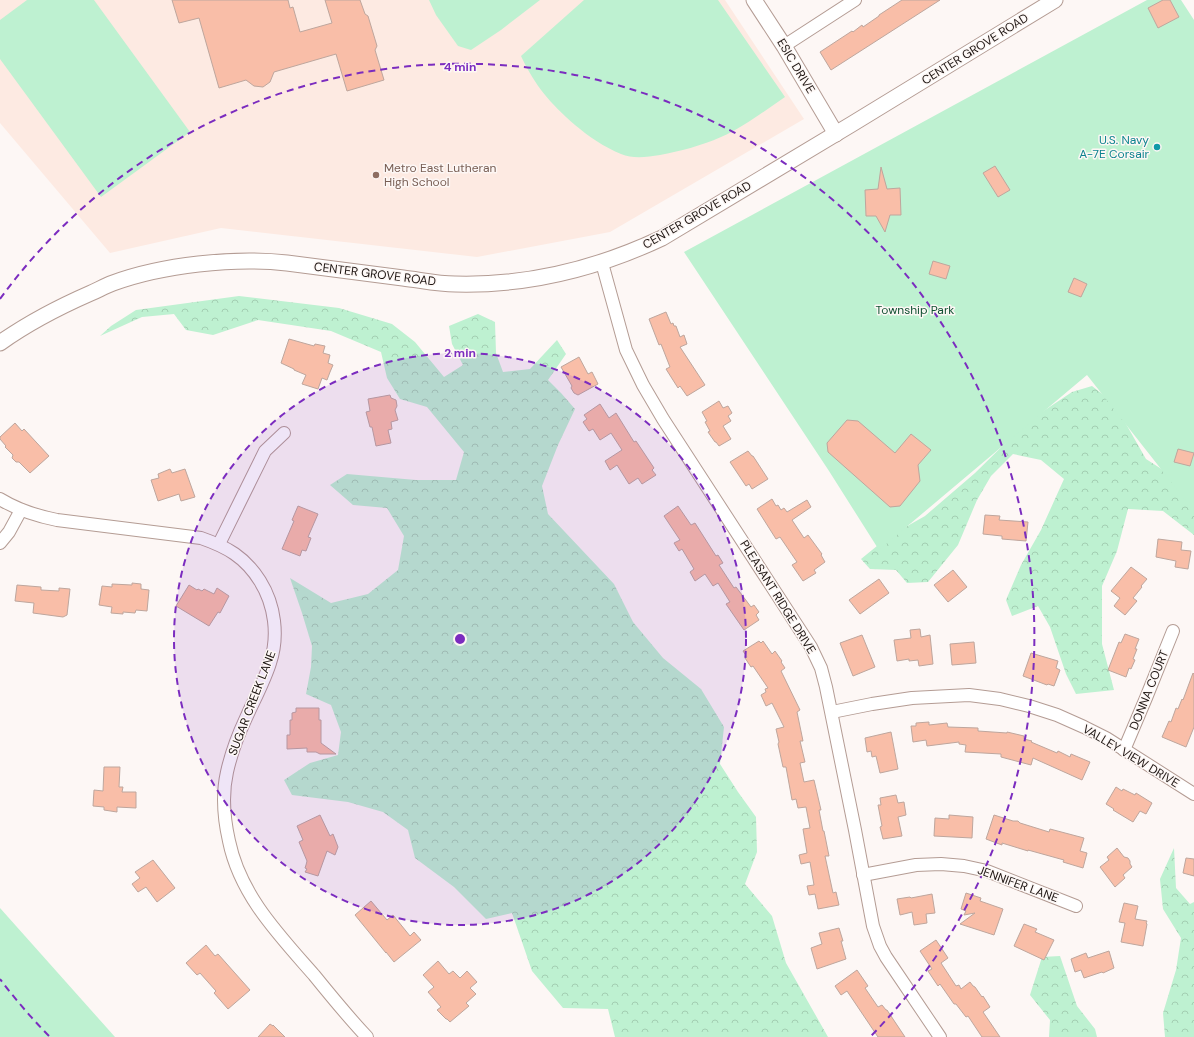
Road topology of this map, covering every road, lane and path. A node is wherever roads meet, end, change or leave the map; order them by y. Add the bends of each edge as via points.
1 (754, 0) edge
2 (855, 0) edge
3 (1055, 0) edge
4 (784, 46) junction
5 (836, 134) junction
6 (602, 263) junction
7 (0, 343) edge
8 (284, 433) dead end
9 (0, 499) edge
10 (21, 510) junction
11 (0, 543) edge
12 (219, 544) junction
13 (1173, 630) dead end
14 (832, 712) junction
15 (1124, 750) junction
16 (1194, 794) edge
17 (863, 875) junction
18 (1076, 906) dead end
19 (367, 1037) edge
20 (940, 1037) edge

1 - 4 street, ESIC DRIVE
2 - 4 street
3 - 5 street, CENTER GROVE ROAD
4 - 5 street, ESIC DRIVE
5 - 6 street, CENTER GROVE ROAD via 662,238
6 - 7 street, CENTER GROVE ROAD via 521,281 453,284 284,263 212,263 112,283 74,300
6 - 14 street, PLEASANT RIDGE DRIVE via 626,350 643,385 811,647 821,668
8 - 12 street via 265,450
9 - 10 street, SUGAR CREEK LANE
10 - 11 street
10 - 12 street, SUGAR CREEK LANE via 39,517 201,538
12 - 19 street, SUGAR CREEK LANE via 234,553 258,578 270,602 275,632 270,662 245,719 227,773 225,821 233,856 253,900 270,924
13 - 15 street, DONNA COURT
14 - 15 street, VALLEY VIEW DRIVE via 912,698 969,695 1029,706 1057,715
14 - 17 street, PLEASANT RIDGE DRIVE
15 - 16 street, VALLEY VIEW DRIVE
17 - 18 street, JENNIFER LANE via 916,865 964,866 994,873
17 - 20 street, PLEASANT RIDGE DRIVE via 873,926 880,946

